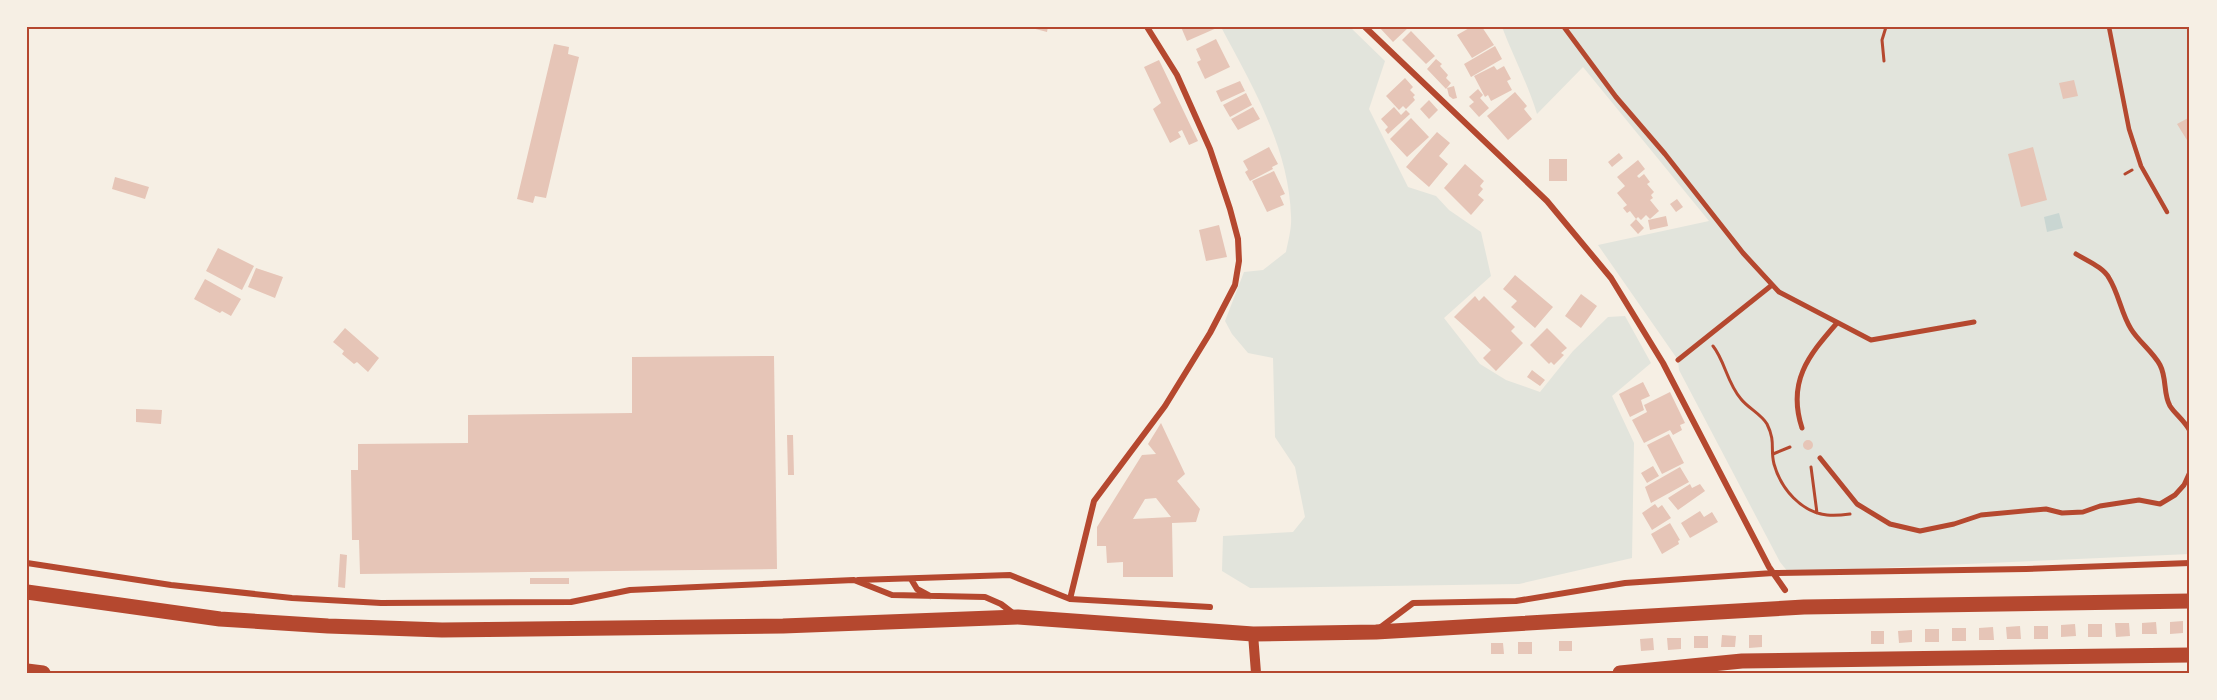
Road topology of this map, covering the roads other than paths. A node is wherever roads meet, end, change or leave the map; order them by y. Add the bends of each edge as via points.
1 (1147, 27) edge
2 (1365, 27) edge
3 (1564, 27) edge
4 (2109, 27) edge
5 (2167, 212) dead end
6 (2076, 254) dead end
7 (1772, 285) junction
8 (1974, 322) dead end
9 (1837, 323) junction
10 (1678, 360) dead end
11 (1802, 428) dead end
12 (2190, 431) edge
13 (1820, 458) dead end
14 (2190, 472) edge
15 (27, 557) edge
16 (27, 563) edge
17 (2190, 563) edge
18 (41, 564) junction
19 (1773, 573) junction
20 (911, 579) junction
21 (854, 580) junction
22 (1785, 590) dead end
23 (27, 592) edge
24 (932, 597) junction
25 (1070, 598) junction
26 (2190, 602) edge
27 (1210, 607) dead end
28 (1018, 617) junction
29 (1376, 632) junction
30 (1253, 634) junction
31 (2190, 655) edge
32 (27, 671) edge
33 (43, 673) edge
34 (1256, 673) edge
35 (1620, 673) edge

1 - 25 street via 1177,75 1210,149 1238,239 1239,261 1235,285 1210,333 1165,406 1094,501
2 - 19 street via 1547,201 1611,278 1663,363
3 - 7 street via 1616,97
4 - 5 lane via 2140,166
6 - 12 street via 2109,276 2132,331 2160,365 2171,408
7 - 9 street
7 - 10 street
8 - 9 street via 1871,340
9 - 11 street via 1812,352 1801,378 1796,403
13 - 14 street via 1857,504 1890,524 1920,531 1981,515 2046,509 2083,512 2139,500 2160,504 2175,495
15 - 18 street
16 - 18 street
17 - 19 street
18 - 21 street via 171,585 381,603 571,602 630,590
19 - 22 street
19 - 29 street via 1625,583 1516,601 1413,603
20 - 21 street
20 - 24 street via 917,589
20 - 25 street via 1010,575
21 - 24 street via 892,595
23 - 28 highway via 220,619 442,630 783,626
24 - 28 street via 985,597
25 - 27 street
26 - 29 highway via 1804,607
28 - 30 highway
29 - 30 highway
30 - 34 street
31 - 35 highway via 1742,661
32 - 33 highway

